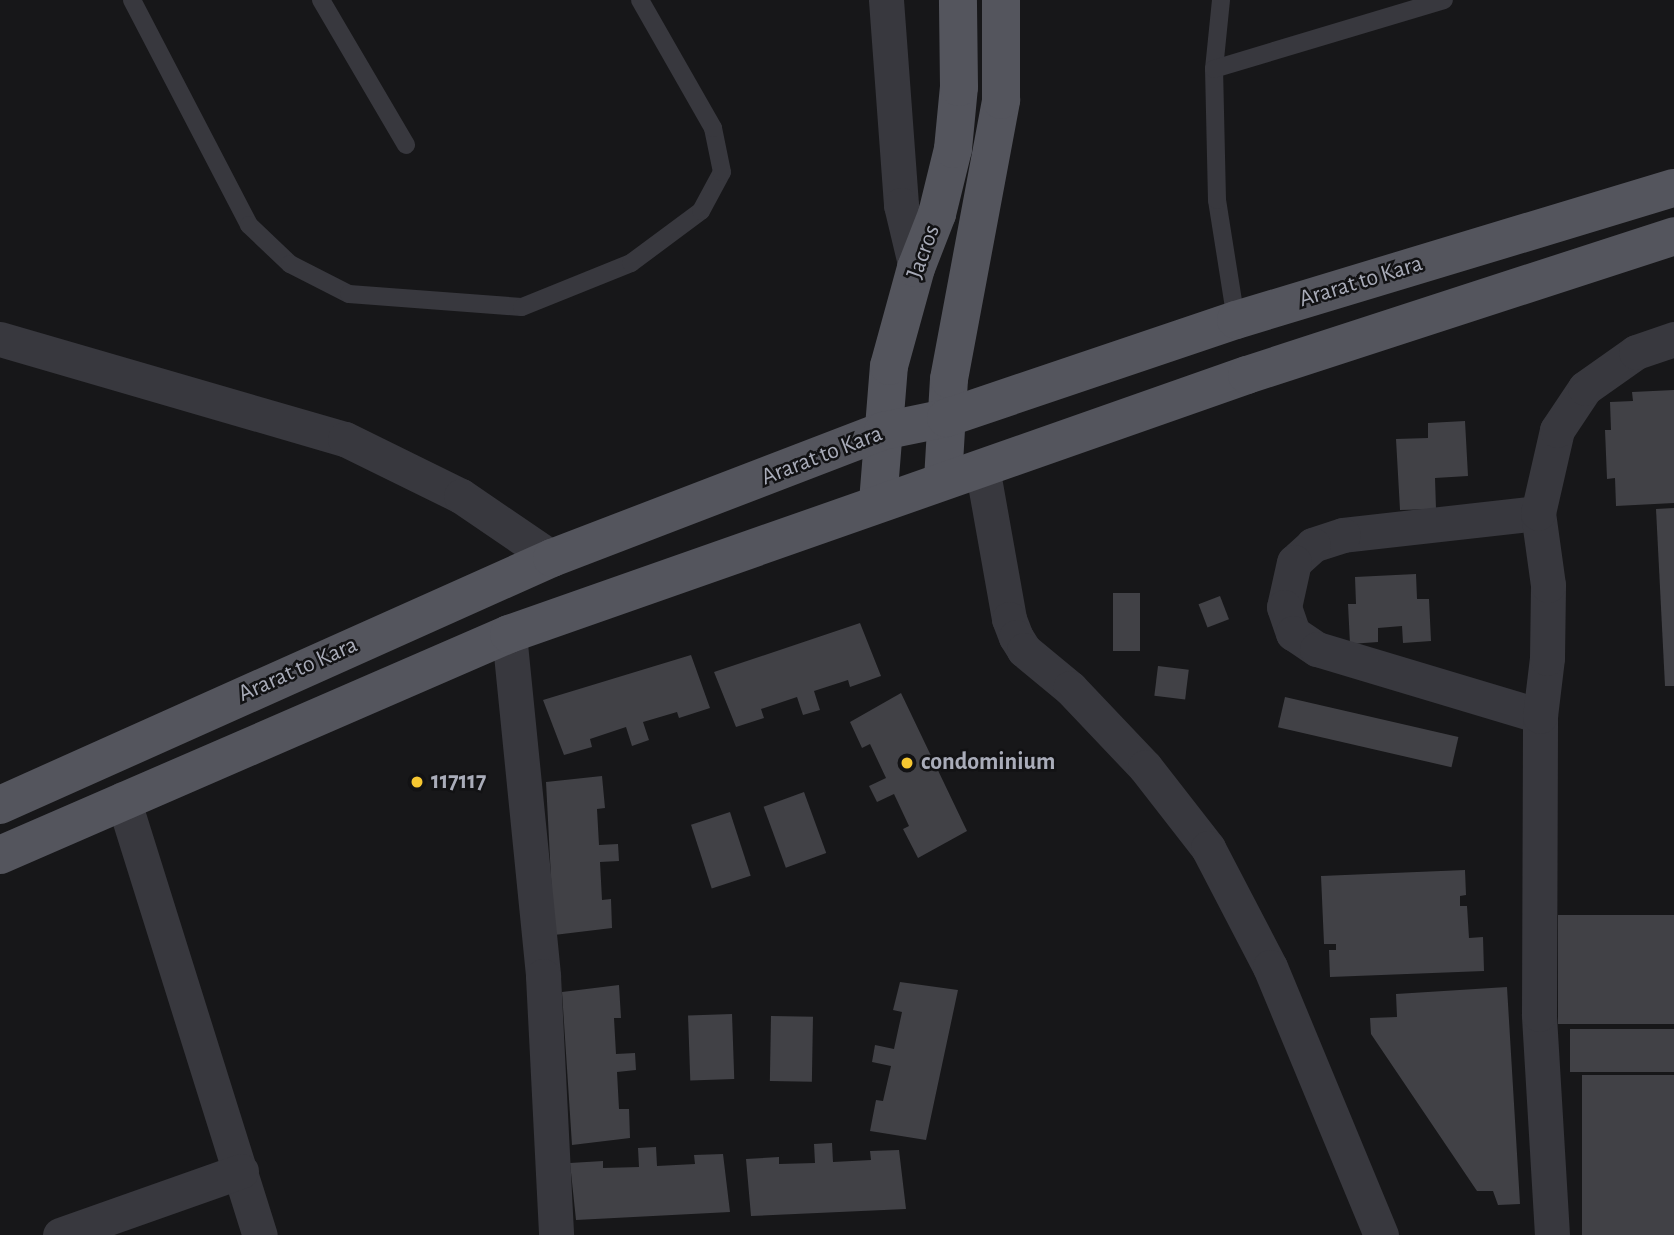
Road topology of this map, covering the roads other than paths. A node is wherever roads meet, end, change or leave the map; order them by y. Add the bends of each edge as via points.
1 (132, 0) edge
2 (321, 0) edge
3 (640, 0) edge
4 (887, 0) edge
5 (958, 0) edge
6 (1001, 0) edge
7 (1221, 0) edge
8 (1444, 0) edge
9 (1214, 69) junction
10 (406, 145) dead end
11 (1674, 188) edge
12 (1674, 236) edge
13 (916, 268) junction
14 (1236, 320) junction
15 (0, 339) edge
16 (1674, 339) edge
17 (946, 418) junction
18 (883, 431) junction
19 (982, 467) junction
20 (943, 480) junction
21 (878, 502) junction
22 (1538, 513) junction
23 (552, 558) junction
24 (509, 634) junction
25 (1540, 716) junction
26 (123, 799) junction
27 (0, 805) edge
28 (0, 855) edge
29 (241, 1171) junction
30 (60, 1235) edge
31 (260, 1235) edge
32 (556, 1235) edge
33 (1381, 1235) edge
34 (1552, 1235) edge

1 - 3 lane via 249,225 290,264 349,294 522,307 631,263 701,211 722,172 713,128
2 - 10 lane
4 - 13 street via 901,205
5 - 13 main road, Jacros via 959,87 953,149 937,214
6 - 17 main road, Jacros via 1001,100 948,379
7 - 9 lane
8 - 9 lane
9 - 14 lane via 1217,200
11 - 14 main road, Ararat to Kara
12 - 19 main road, Ararat to Kara
13 - 18 main road, Jacros via 889,366
14 - 17 main road, Ararat to Kara
15 - 23 street via 345,439 461,496
16 - 22 street via 1636,352 1585,388 1556,430
17 - 18 main road, Ararat to Kara
17 - 20 main road, Jacros
18 - 21 main road, Jacros
18 - 23 main road, Ararat to Kara
19 - 20 main road, Ararat to Kara
19 - 33 street via 1016,637 1024,650 1070,688 1145,766 1208,848 1270,967
20 - 21 main road, Ararat to Kara
21 - 24 main road, Ararat to Kara
22 - 25 street via 1548,585 1547,659
22 - 25 street via 1343,535 1313,545 1294,562 1284,607 1293,633 1317,649
23 - 27 main road, Ararat to Kara
24 - 26 main road, Ararat to Kara
24 - 32 street via 543,976
25 - 34 street via 1538,1014
26 - 28 main road, Ararat to Kara
26 - 29 street
29 - 30 street
29 - 31 street

